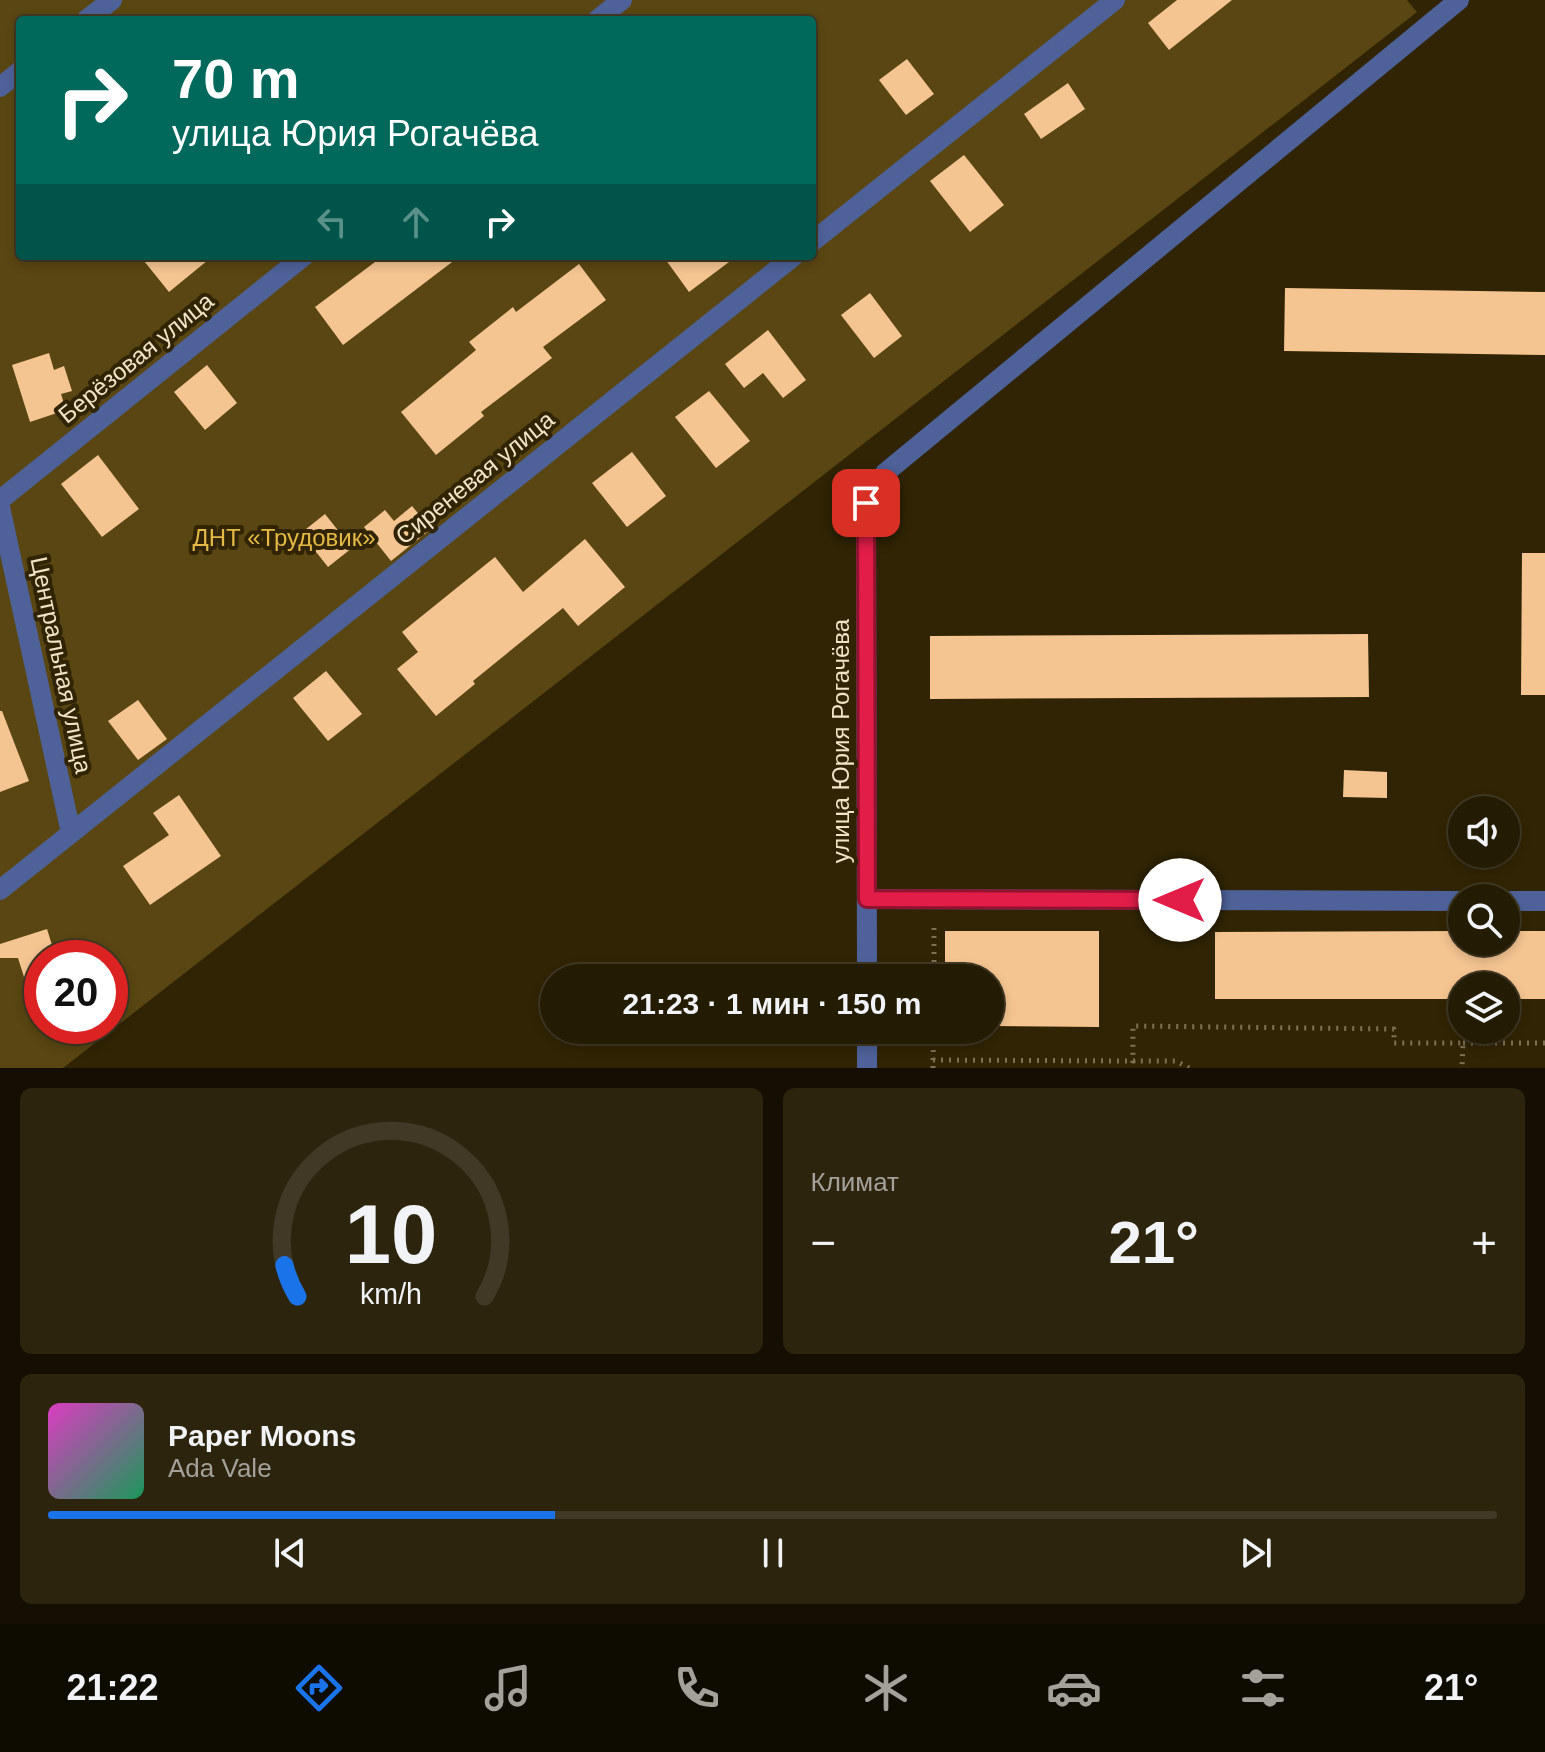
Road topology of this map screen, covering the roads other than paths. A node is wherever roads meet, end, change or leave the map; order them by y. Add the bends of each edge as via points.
1 (112, 0) edge
2 (622, 0) edge
3 (1115, 0) edge
4 (1459, 0) edge
5 (91, 16) edge
6 (602, 16) edge
7 (16, 74) edge
8 (0, 87) edge
9 (816, 239) edge
10 (299, 260) edge
11 (789, 260) edge
12 (0, 500) edge
13 (0, 507) edge
14 (71, 833) junction
15 (0, 890) edge
16 (867, 899) junction
17 (1448, 901) edge
18 (1520, 901) edge
19 (1545, 901) edge
20 (867, 964) edge
21 (867, 1044) edge
22 (867, 1068) edge

1 - 5 street
2 - 6 street
3 - 9 street
4 - 16 street, улица Юрия Рогачёва via 885,473 866,503
7 - 8 street
10 - 12 street, Берёзовая улица
11 - 14 street, Сиреневая улица
13 - 14 street, Центральная улица
14 - 15 street, Сиреневая улица
16 - 17 street
16 - 20 street, улица Юрия Рогачёва
18 - 19 street
21 - 22 street

